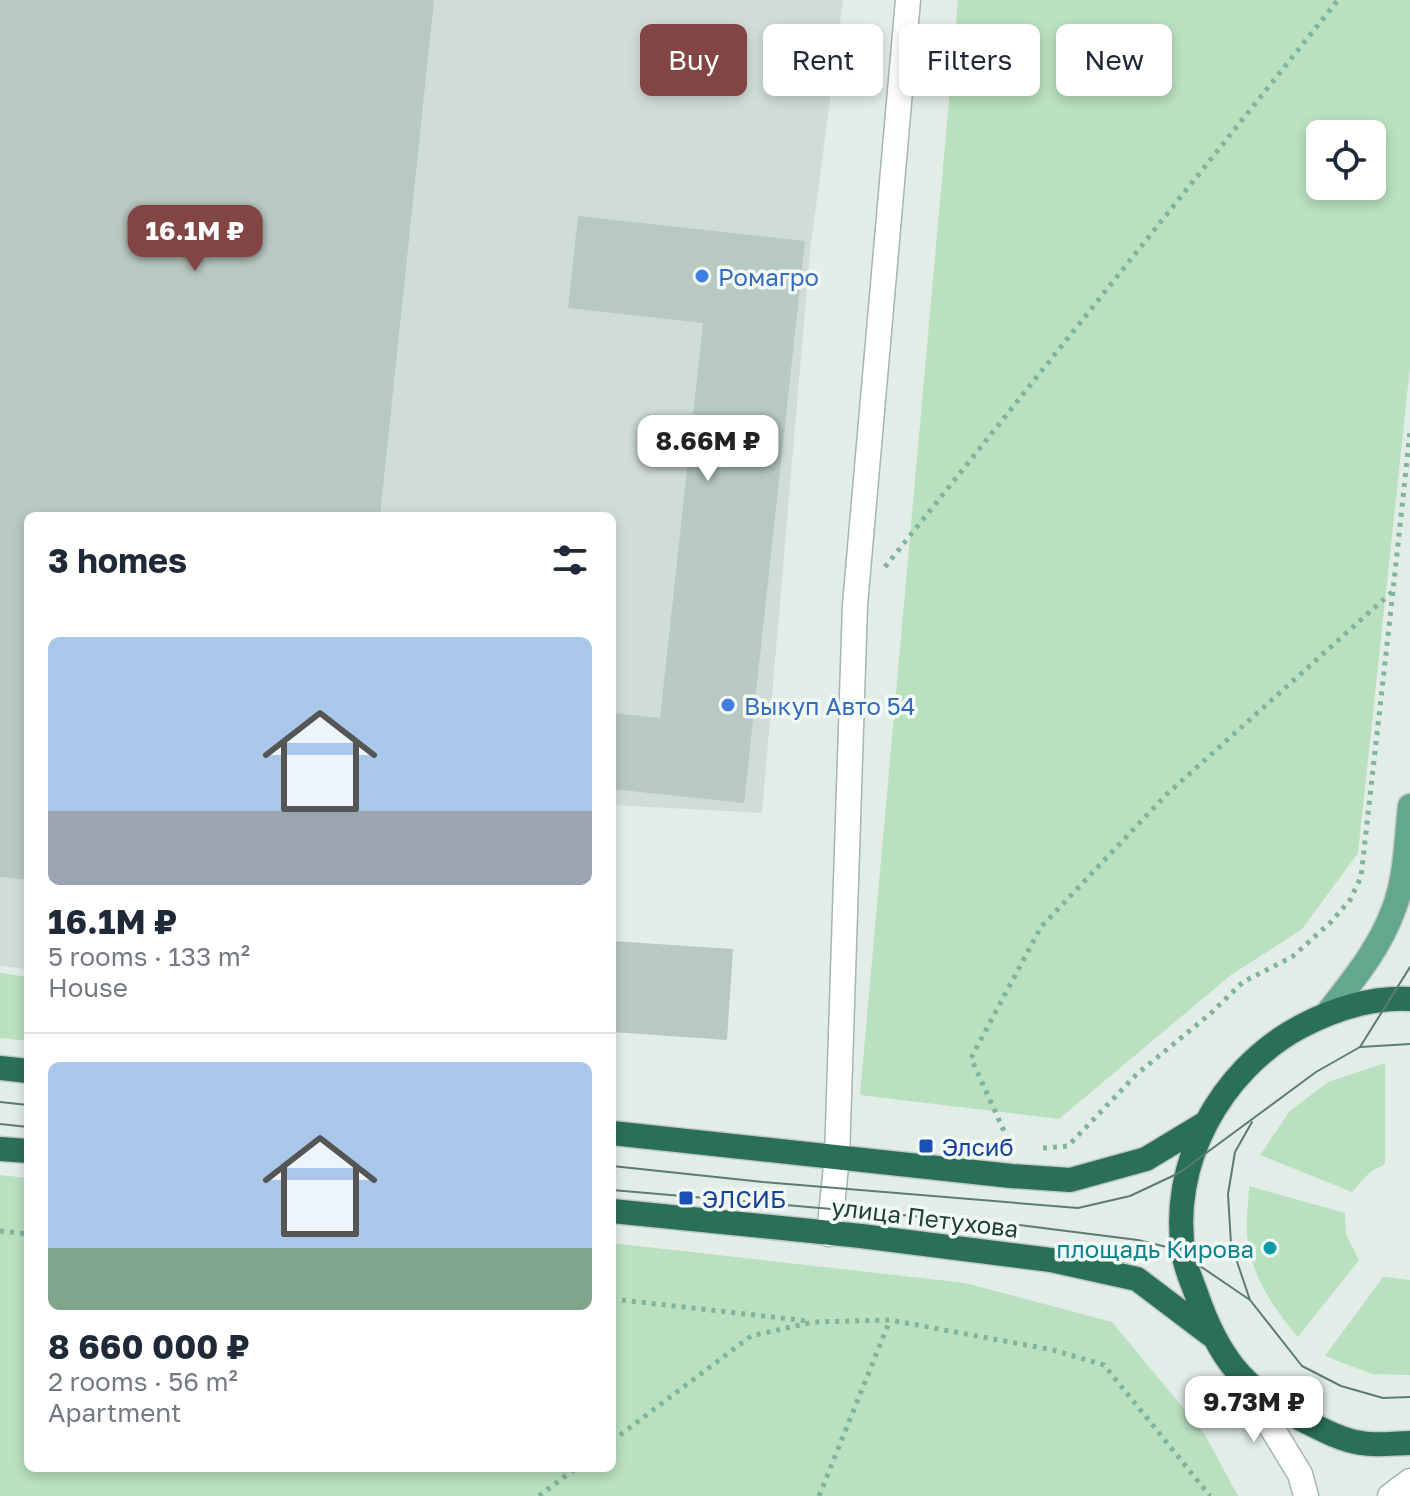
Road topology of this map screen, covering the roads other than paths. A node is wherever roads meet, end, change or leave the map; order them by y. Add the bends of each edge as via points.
1 (908, 0) edge
2 (1410, 806) edge
3 (1410, 999) edge
4 (1329, 1011) junction
5 (0, 1068) edge
6 (24, 1071) edge
7 (1204, 1124) junction
8 (616, 1133) edge
9 (0, 1149) edge
10 (24, 1151) edge
11 (837, 1157) junction
12 (616, 1211) edge
13 (829, 1234) junction
14 (1211, 1335) junction
15 (1240, 1376) junction
16 (1410, 1443) edge
17 (1410, 1481) edge
18 (1306, 1496) edge
19 (1390, 1496) edge

1 - 11 street via 855,605
2 - 4 main road via 1402,881 1393,911 1370,957
3 - 4 highway via 1382,999
4 - 7 highway via 1275,1040 1234,1080
5 - 6 highway
7 - 11 highway, улица Петухова via 1146,1159 1070,1180
7 - 14 highway via 1181,1208 1184,1257
8 - 11 highway, улица Петухова
9 - 10 highway
11 - 13 street
12 - 13 highway, улица Петухова
13 - 14 highway, улица Петухова via 998,1252 1137,1279
14 - 15 highway
15 - 16 highway via 1279,1408 1324,1431 1362,1443
15 - 18 street via 1300,1474
17 - 19 street

